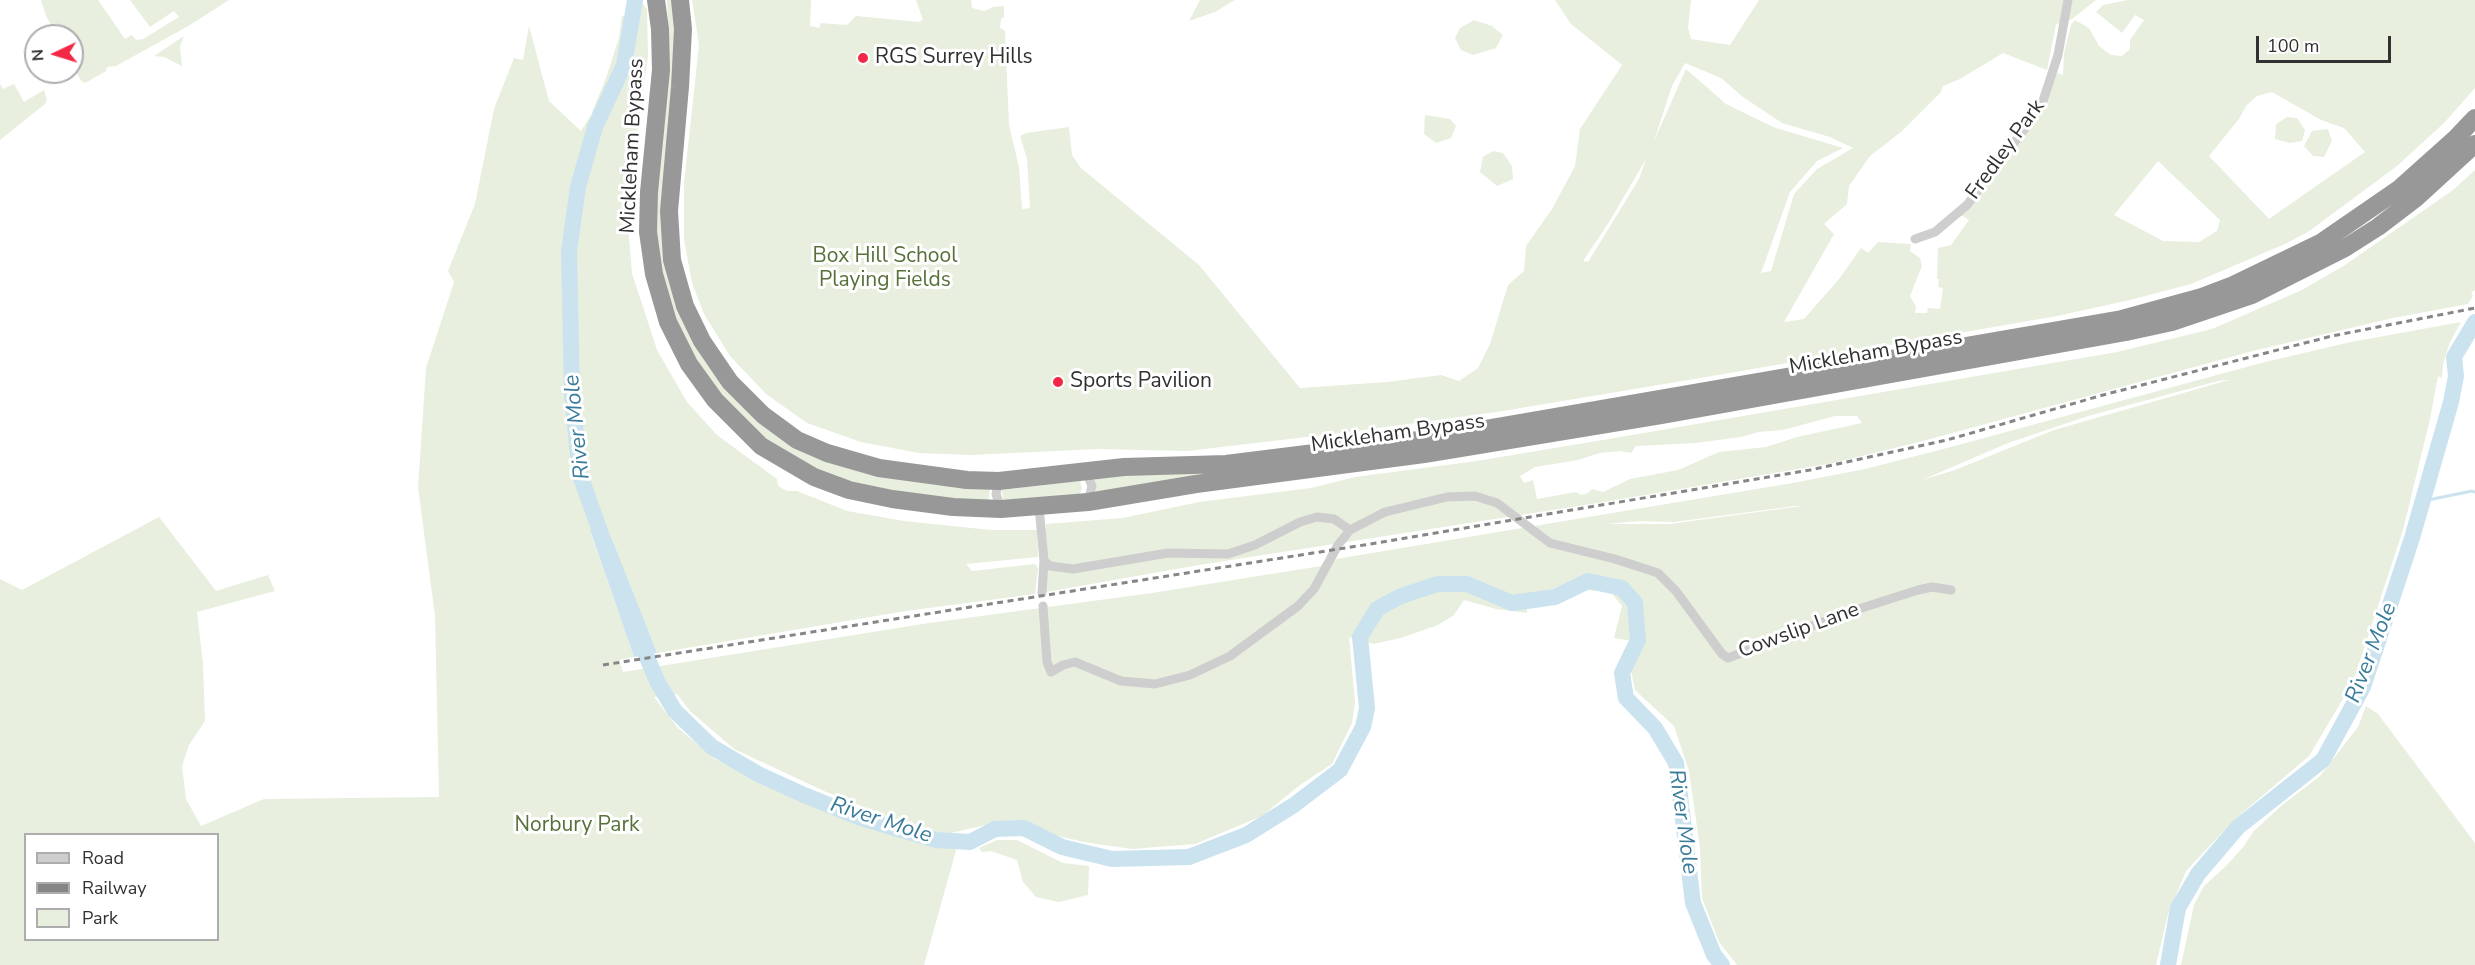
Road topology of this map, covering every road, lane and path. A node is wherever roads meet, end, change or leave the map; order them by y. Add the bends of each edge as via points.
1 (656, 0) edge
2 (680, 0) edge
3 (2068, 0) edge
4 (2475, 118) edge
5 (2475, 144) edge
6 (1915, 239) dead end
7 (1086, 471) junction
8 (999, 480) junction
9 (1088, 502) junction
10 (1039, 506) junction
11 (1001, 509) junction
12 (1350, 530) junction
13 (1044, 561) junction
14 (1951, 590) dead end
15 (1042, 592) dead end
16 (1043, 606) dead end

1 - 11 highway, Mickleham Bypass via 661,70 648,232 654,274 668,322 689,364 715,400 749,435 771,453 814,477 849,490 892,499
2 - 8 highway, Mickleham Bypass via 680,87 669,211 672,260 685,306 702,341 730,382 763,415 797,440 879,468 928,476
3 - 6 street, Fredley Park via 2058,55 2041,107 1967,205 1935,232
4 - 7 highway, Mickleham Bypass via 2399,189 2322,242 2231,286 2122,319 1427,439 1226,464
5 - 9 highway, Mickleham Bypass via 2416,198 2345,248 2252,295 2172,322 1533,437
7 - 8 highway, Mickleham Bypass
7 - 9 street via 1092,486
8 - 11 street via 996,494
9 - 10 highway, Mickleham Bypass
10 - 11 highway, Mickleham Bypass
10 - 13 street
12 - 13 street via 1335,519 1317,517 1228,554 1168,552 1073,569 1057,568
12 - 14 street, Cowslip Lane via 1385,512 1447,497 1475,496 1497,503 1550,543 1658,573 1728,658 1918,590
12 - 16 street, Cowslip Lane via 1314,589 1298,606 1230,656 1191,675 1155,684 1121,681 1075,662 1051,672
13 - 15 street

